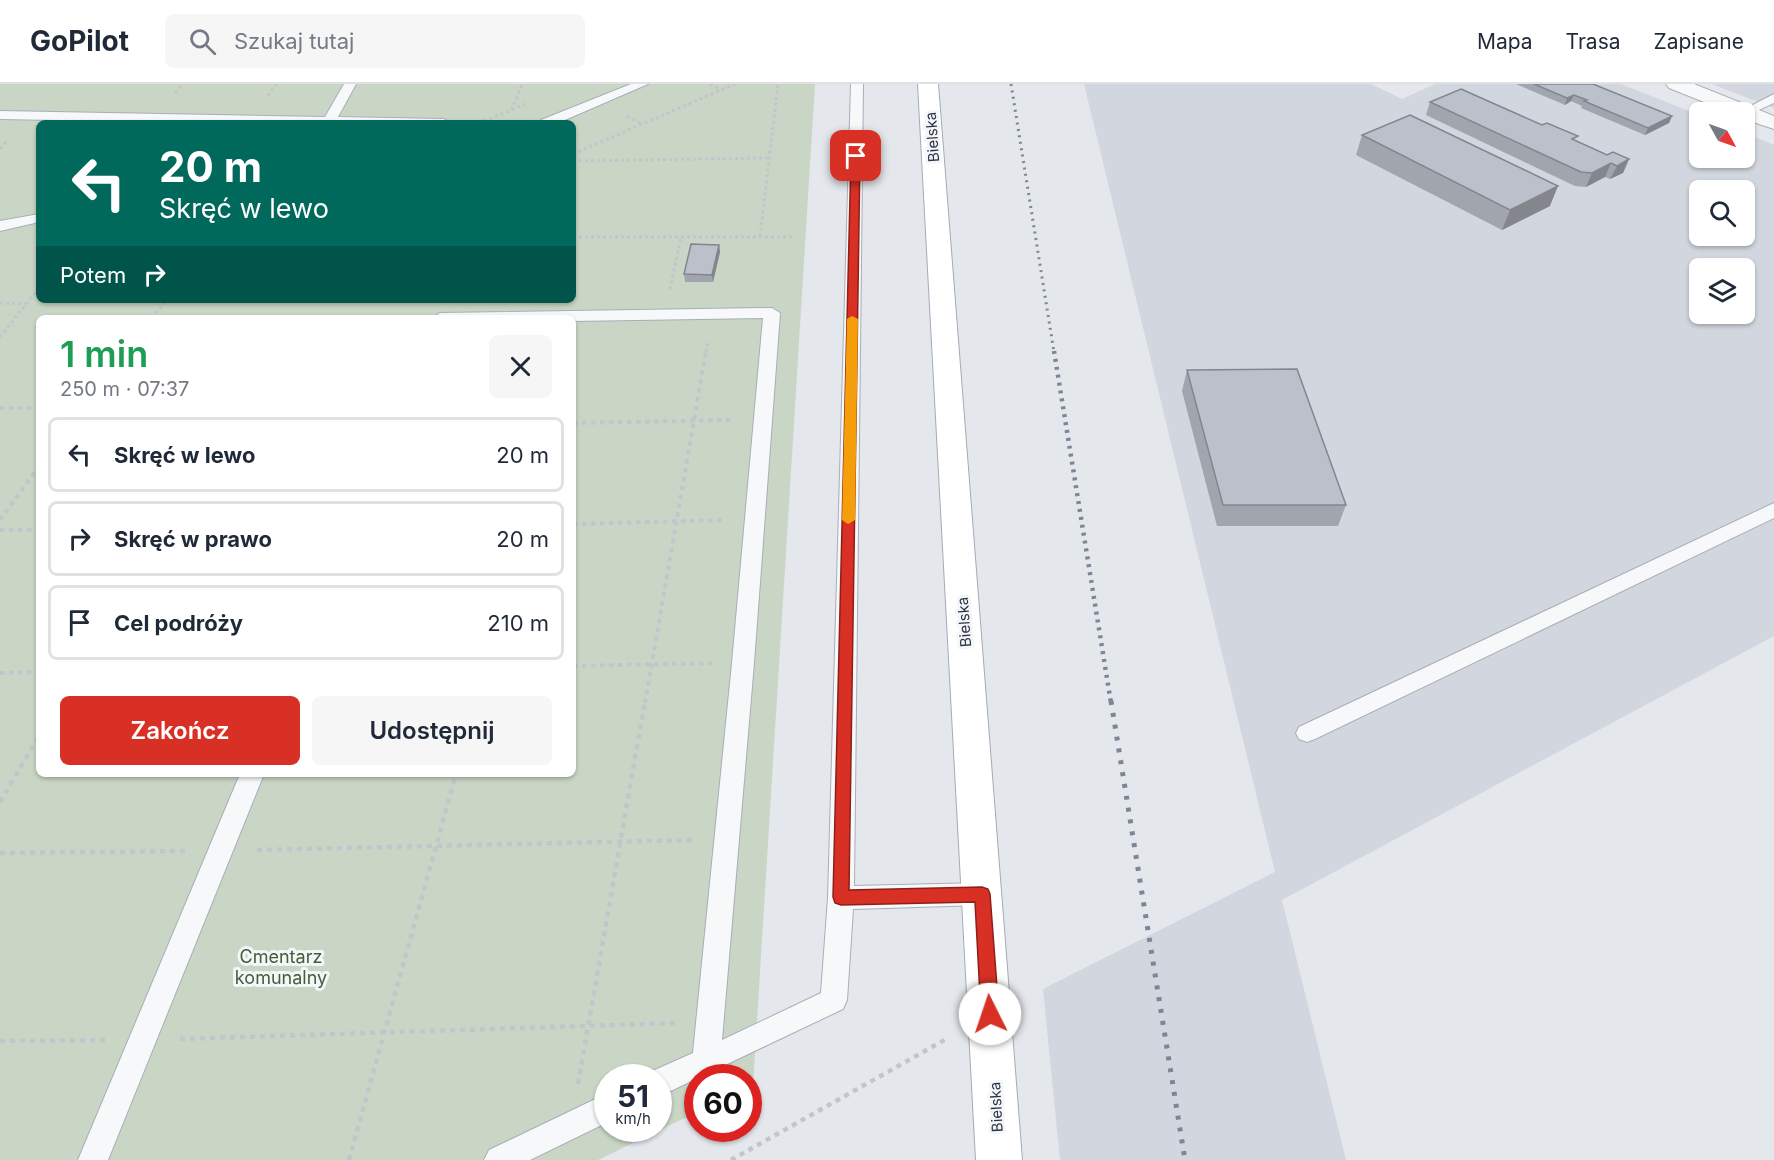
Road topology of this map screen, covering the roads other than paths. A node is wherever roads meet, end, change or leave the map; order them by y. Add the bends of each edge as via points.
1 (350, 84) edge
2 (642, 84) edge
3 (857, 84) edge
4 (928, 84) edge
5 (1676, 84) edge
6 (1774, 98) edge
7 (1721, 102) edge
8 (1755, 108) edge
9 (0, 115) edge
10 (1755, 116) edge
11 (330, 119) junction
12 (358, 120) edge
13 (553, 120) edge
14 (1774, 123) edge
15 (36, 219) edge
16 (0, 226) edge
17 (576, 316) edge
18 (1774, 510) edge
19 (1307, 733) dead end
20 (251, 777) edge
21 (982, 894) junction
22 (841, 897) junction
23 (706, 1060) junction
24 (672, 1076) edge
25 (594, 1114) edge
26 (93, 1160) edge
27 (499, 1160) edge
28 (999, 1160) edge

1 - 11 lane
2 - 13 lane
3 - 22 lane
4 - 21 main road, Bielska
5 - 7 street
6 - 8 lane
9 - 11 lane
10 - 14 street
11 - 12 lane
15 - 16 lane
17 - 23 lane via 772,313
18 - 19 lane
20 - 26 lane
21 - 22 lane
21 - 28 main road, Bielska
22 - 23 lane via 834,1000
23 - 24 lane
25 - 27 lane

